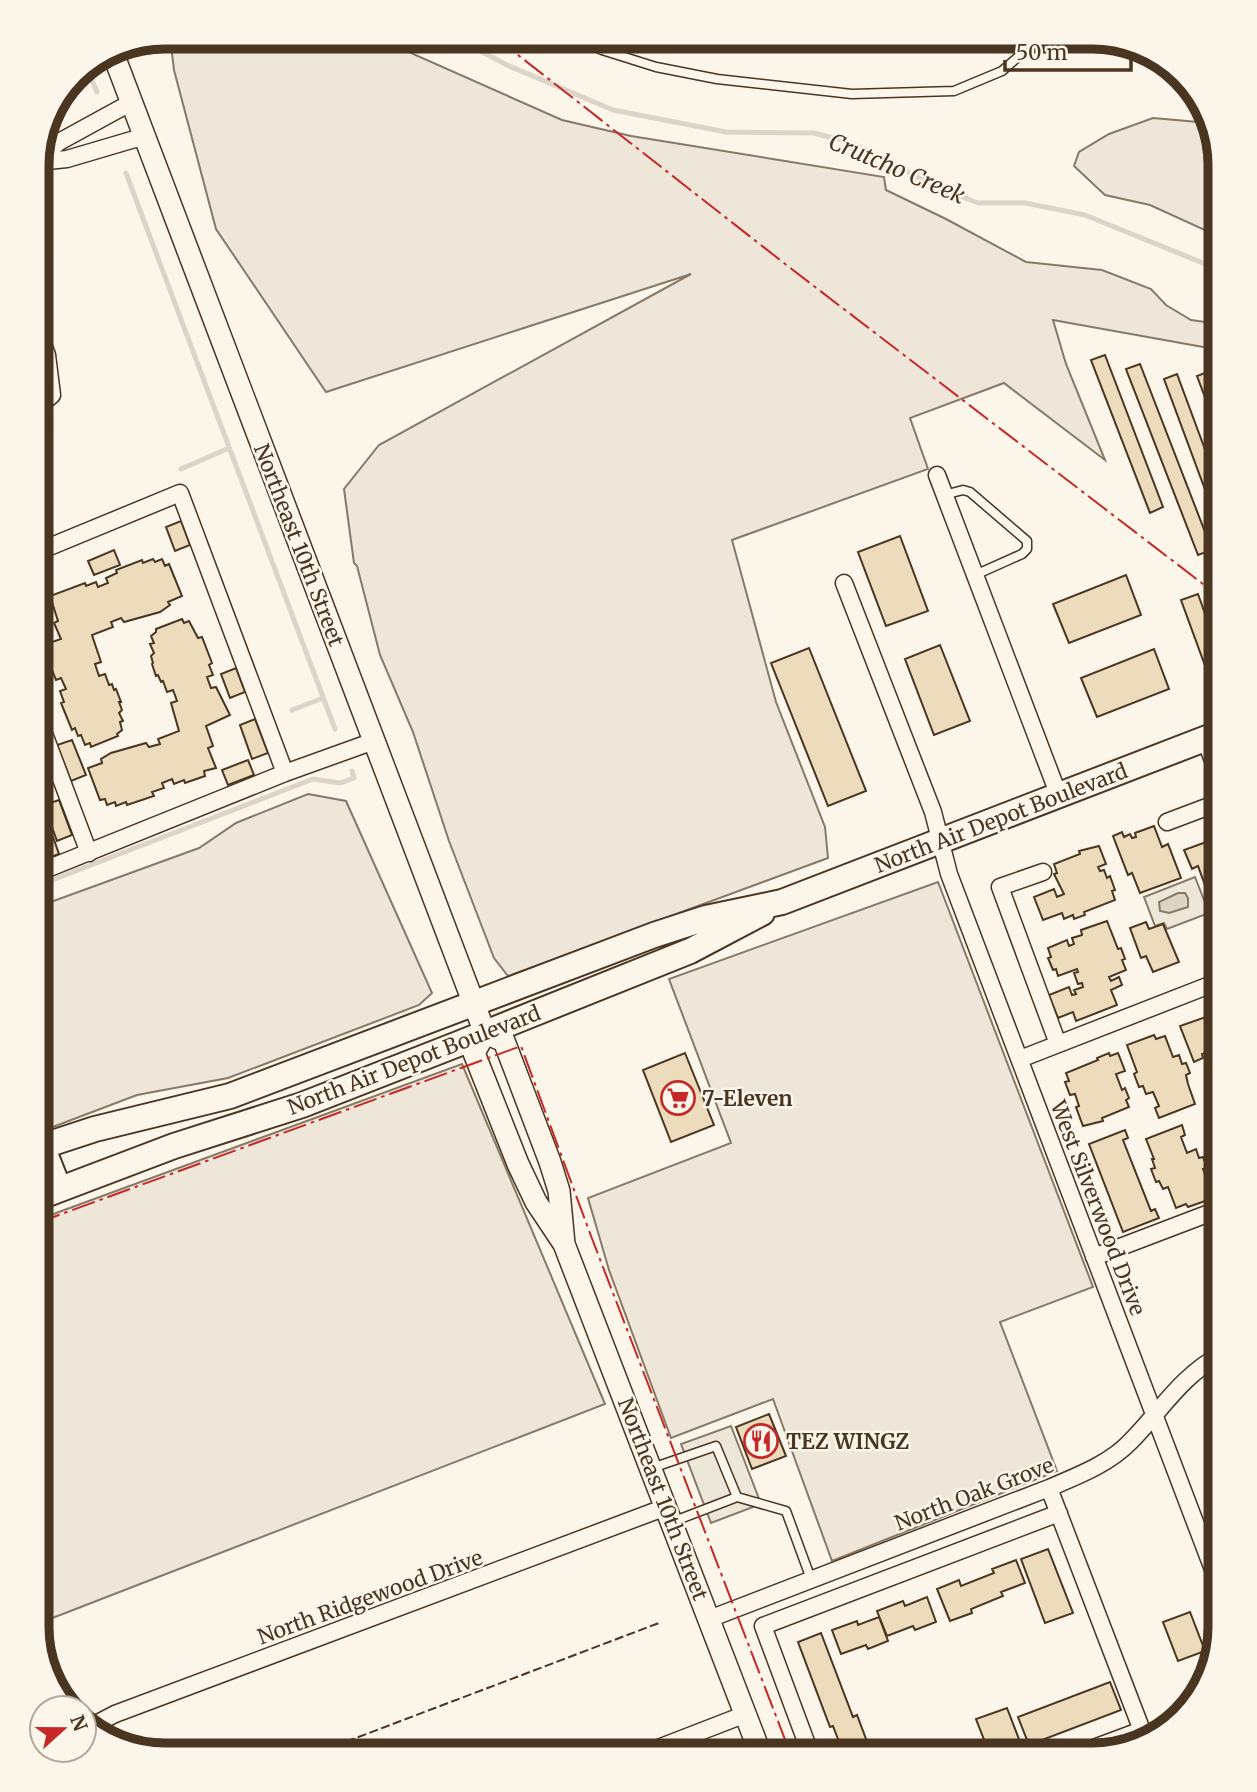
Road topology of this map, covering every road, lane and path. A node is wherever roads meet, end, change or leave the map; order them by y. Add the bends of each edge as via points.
1 (598, 49) edge
2 (1027, 49) edge
3 (116, 61) edge
4 (132, 102) junction
5 (145, 136) junction
6 (50, 149) edge
7 (49, 160) edge
8 (49, 371) edge
9 (49, 398) edge
10 (937, 475) dead end
11 (944, 495) junction
12 (49, 547) edge
13 (975, 575) junction
14 (844, 583) dead end
15 (1208, 738) edge
16 (374, 741) junction
17 (49, 747) edge
18 (285, 774) junction
19 (1059, 796) junction
20 (1208, 807) edge
21 (1167, 822) dead end
22 (940, 841) junction
23 (89, 853) junction
24 (49, 868) edge
25 (1043, 872) dead end
26 (782, 902) junction
27 (1208, 986) edge
28 (473, 1002) junction
29 (485, 1033) junction
30 (1058, 1044) junction
31 (1020, 1059) junction
32 (49, 1144) edge
33 (49, 1194) edge
34 (1208, 1214) edge
35 (564, 1244) junction
36 (1094, 1257) junction
37 (1208, 1363) edge
38 (1154, 1415) junction
39 (651, 1468) junction
40 (1049, 1488) junction
41 (737, 1497) junction
42 (1059, 1513) junction
43 (669, 1514) junction
44 (1208, 1557) edge
45 (811, 1579) junction
46 (709, 1619) junction
47 (746, 1714) junction
48 (100, 1722) edge
49 (1142, 1731) edge
50 (671, 1743) edge
51 (757, 1743) edge
52 (807, 1743) edge

1 - 2 lane via 717,79 852,94 954,91 1002,71
3 - 4 main road, Northeast 10th Street
4 - 5 main road, Northeast 10th Street
4 - 6 street
5 - 7 street
5 - 16 main road, Northeast 10th Street
8 - 9 street
10 - 11 street
11 - 13 street
11 - 13 lane via 970,492 1027,541 1022,554
12 - 18 street via 180,493
13 - 19 street
14 - 22 street, West Silverwood Drive via 933,812
15 - 19 main road, North Air Depot Boulevard
16 - 18 street
16 - 28 main road, Northeast 10th Street
17 - 23 street
18 - 23 street
19 - 22 main road, North Air Depot Boulevard
20 - 21 street
22 - 26 main road, North Air Depot Boulevard
22 - 31 street, West Silverwood Drive
23 - 24 street
25 - 30 street via 1000,887
26 - 28 main road, North Air Depot Boulevard via 693,922
26 - 29 main road, North Air Depot Boulevard via 715,940
27 - 30 street
28 - 29 main road, Northeast 10th Street
28 - 32 main road, North Air Depot Boulevard via 230,1096
29 - 33 main road, North Air Depot Boulevard via 302,1105 162,1150
29 - 35 main road, Northeast 10th Street via 504,1041 550,1162 559,1191
29 - 35 main road, Northeast 10th Street via 474,1053 518,1164
30 - 31 street
31 - 36 street, West Silverwood Drive
34 - 36 street
35 - 39 main road, Northeast 10th Street
36 - 38 street, West Silverwood Drive
37 - 38 street, North Oak Grove via 1183,1381
38 - 40 street, North Oak Grove via 1129,1444 1090,1470
38 - 44 street, West Silverwood Drive
39 - 41 lane via 716,1446
39 - 43 main road, Northeast 10th Street
40 - 42 street
40 - 45 street, North Oak Grove
41 - 43 lane
41 - 45 lane via 786,1511
42 - 49 street
42 - 52 street via 763,1626
43 - 46 main road, Northeast 10th Street
43 - 48 street, North Ridgewood Drive
45 - 46 street, North Oak Grove
46 - 47 main road, Northeast 10th Street
47 - 50 street
47 - 51 main road, Northeast 10th Street

